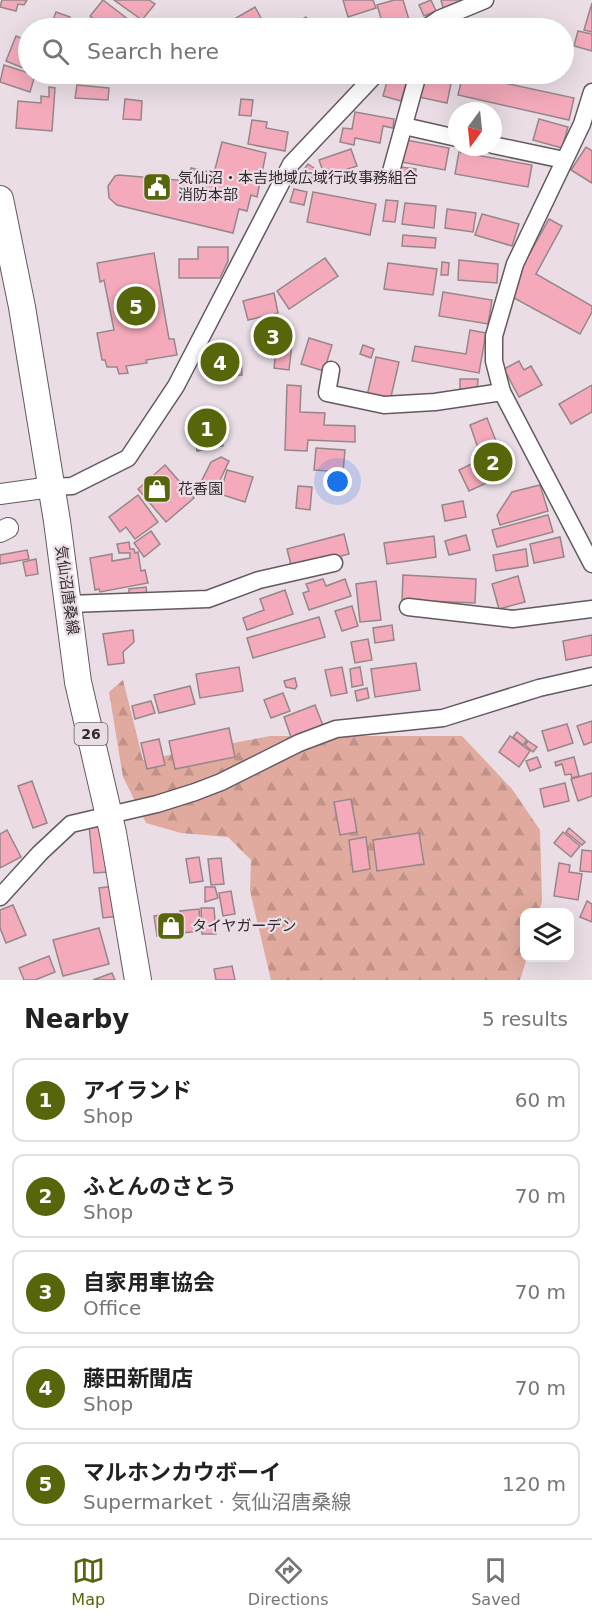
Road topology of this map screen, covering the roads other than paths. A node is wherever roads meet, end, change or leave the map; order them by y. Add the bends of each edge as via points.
1 (485, 0) edge
2 (441, 18) edge
3 (367, 84) edge
4 (415, 84) edge
5 (592, 92) edge
6 (404, 126) junction
7 (448, 136) edge
8 (502, 147) edge
9 (564, 160) junction
10 (390, 175) dead end
11 (0, 199) edge
12 (331, 370) dead end
13 (502, 392) junction
14 (51, 487) junction
15 (0, 494) edge
16 (334, 563) dead end
17 (592, 564) edge
18 (69, 604) junction
19 (408, 607) dead end
20 (592, 609) edge
21 (592, 676) edge
22 (107, 814) junction
23 (0, 897) edge
24 (138, 980) edge

1 - 2 street
3 - 14 street via 291,164 176,387 129,458 72,486
4 - 6 street
5 - 9 street
6 - 7 street
6 - 10 street
8 - 9 street
9 - 13 street via 515,264 494,336 494,361
11 - 14 main road, 気仙沼唐桑線 / 26
12 - 13 street via 327,393 384,405
13 - 17 street
14 - 15 street
14 - 18 main road, 気仙沼唐桑線 / 26
16 - 18 street via 259,580 208,599
18 - 22 main road, 気仙沼唐桑線 / 26 via 78,682
19 - 20 street via 513,618
21 - 22 street via 443,718 336,729 195,792
22 - 23 street via 71,824
22 - 24 main road, 気仙沼唐桑線 / 26

